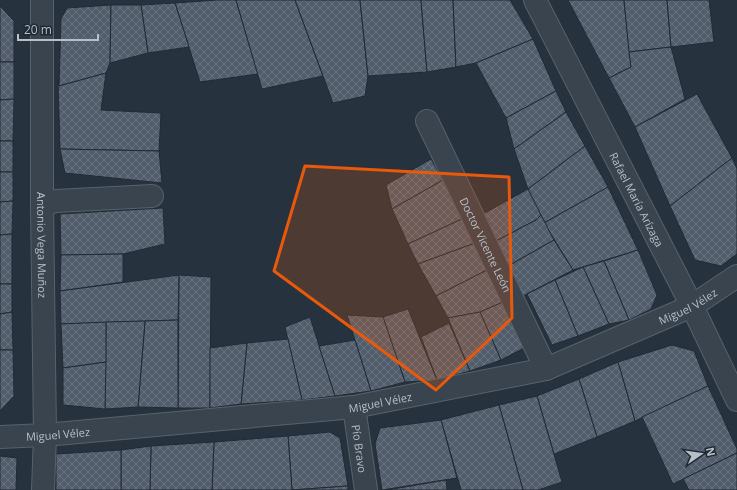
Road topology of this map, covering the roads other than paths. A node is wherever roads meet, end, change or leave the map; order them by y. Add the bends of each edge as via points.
1 (42, 0) edge
2 (535, 0) edge
3 (427, 121) dead end
4 (152, 196) dead end
5 (42, 205) junction
6 (737, 276) edge
7 (692, 306) junction
8 (546, 369) junction
9 (737, 400) edge
10 (354, 407) junction
11 (45, 435) junction
12 (0, 437) edge
13 (43, 490) edge
14 (366, 490) edge

1 - 5 street, Antonio Vega Muñoz
2 - 7 street, Rafael María Arízaga
3 - 8 street, Doctor Vicente León
4 - 5 street via 56,201
5 - 11 street, Antonio Vega Muñoz
6 - 7 street, Miguel Vélez
7 - 8 street, Miguel Vélez
7 - 9 street, Rafael María Arízaga
8 - 10 street, Miguel Vélez
10 - 11 street, Miguel Vélez
10 - 14 street, Pío Bravo
11 - 12 street, Miguel Vélez
11 - 13 street, Antonio Vega Muñoz

